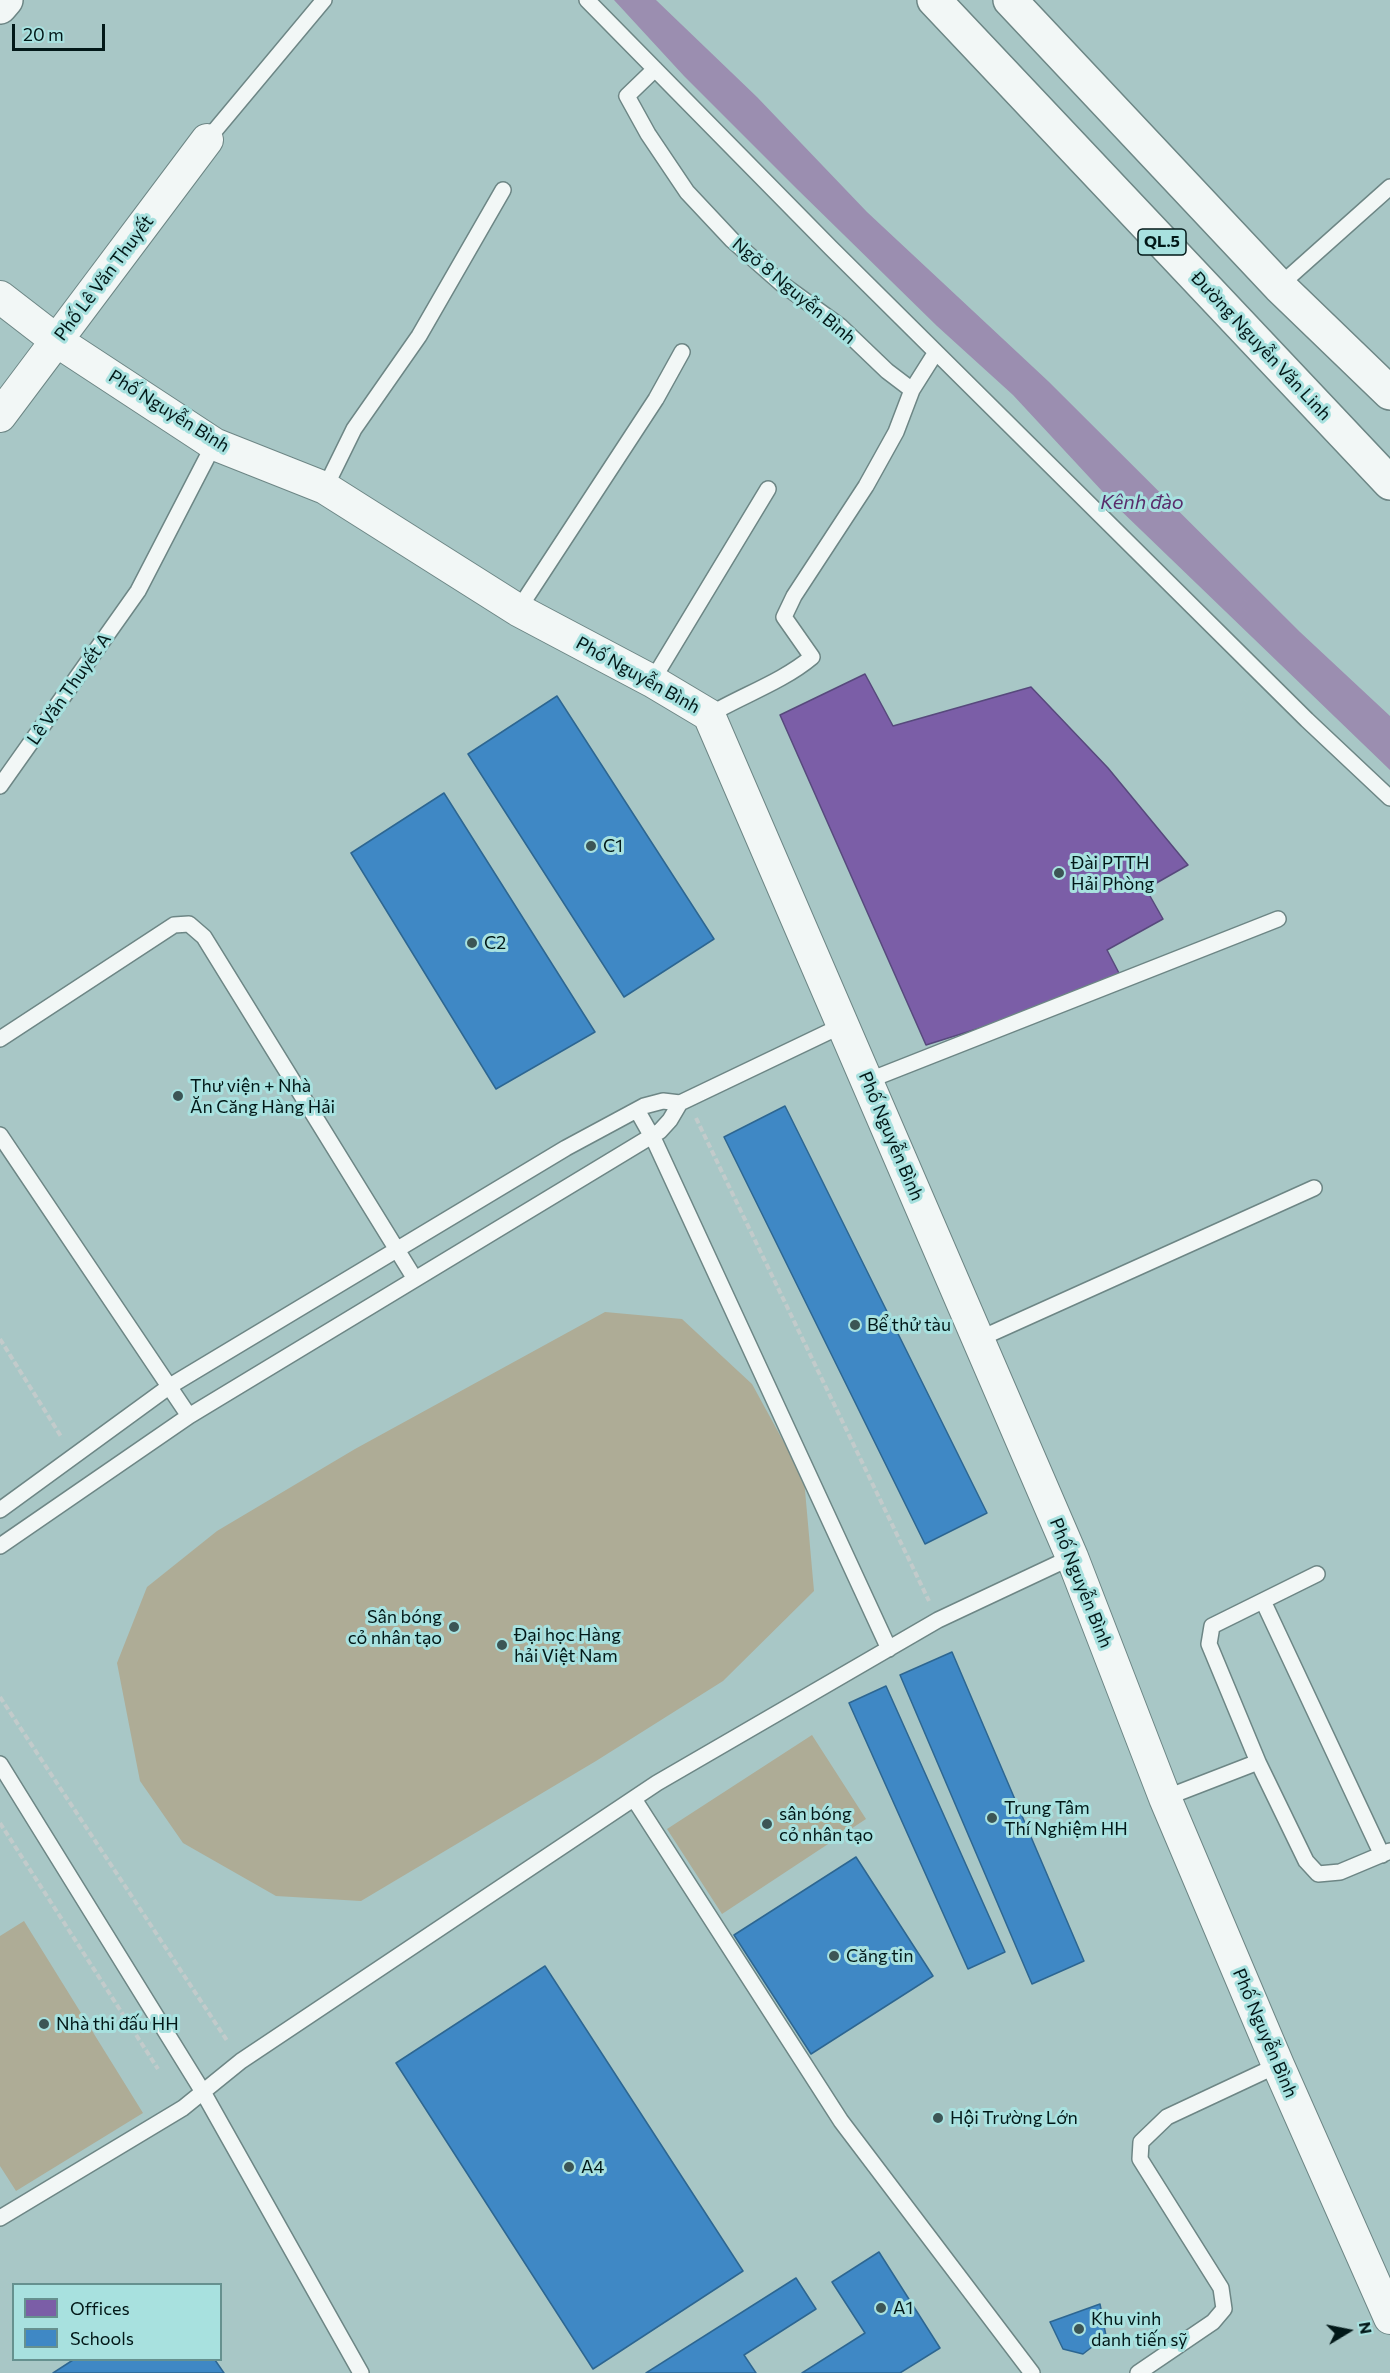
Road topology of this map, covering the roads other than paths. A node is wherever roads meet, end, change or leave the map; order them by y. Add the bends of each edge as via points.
1 (6, 0) edge
2 (324, 0) edge
3 (587, 0) edge
4 (934, 0) edge
5 (1010, 0) edge
6 (0, 7) edge
7 (655, 69) junction
8 (207, 140) joint
9 (1390, 187) edge
10 (503, 190) dead end
11 (1279, 286) junction
12 (0, 297) edge
13 (57, 341) junction
14 (682, 352) dead end
15 (936, 352) junction
16 (912, 390) junction
17 (1390, 393) edge
18 (0, 416) edge
19 (214, 444) junction
20 (1390, 483) edge
21 (325, 488) junction
22 (768, 489) dead end
23 (518, 610) junction
24 (652, 681) junction
25 (709, 715) junction
26 (0, 786) edge
27 (1390, 798) edge
28 (1278, 920) dead end
29 (843, 1025) junction
30 (0, 1039) edge
31 (867, 1081) junction
32 (680, 1102) junction
33 (637, 1110) junction
34 (0, 1135) edge
35 (653, 1139) junction
36 (1314, 1188) dead end
37 (396, 1250) junction
38 (415, 1279) junction
39 (979, 1340) junction
40 (170, 1386) junction
41 (189, 1416) junction
42 (0, 1510) edge
43 (0, 1546) edge
44 (1072, 1557) junction
45 (1317, 1574) dead end
46 (1263, 1601) junction
47 (889, 1649) junction
48 (1258, 1762) junction
49 (0, 1764) edge
50 (1165, 1798) junction
51 (634, 1799) junction
52 (1386, 1853) edge
53 (1278, 2065) junction
54 (203, 2092) junction
55 (0, 2218) edge
56 (1390, 2318) edge
57 (361, 2373) edge
58 (1032, 2373) edge
59 (1138, 2373) edge

1 - 6 main road
2 - 8 lane
3 - 7 lane
4 - 20 main road, Đường Nguyễn Văn Linh / QL.5
5 - 11 main road
7 - 15 lane
7 - 16 lane, Ngõ 8 Nguyễn Bình via 627,96 687,192 732,240 782,284 840,326
8 - 13 street, Phố Lê Văn Thuyết
9 - 11 lane
10 - 21 lane via 419,336 354,429
11 - 17 main road
12 - 13 street, Phố Nguyễn Bình
13 - 18 street, Phố Lê Văn Thuyết
13 - 19 street, Phố Nguyễn Bình
14 - 23 lane via 656,399
15 - 16 lane
15 - 27 lane
16 - 25 lane via 896,432 866,486 784,617 812,657 792,674
19 - 21 street, Phố Nguyễn Bình
19 - 26 lane, Lê Văn Thuyết A via 138,591
21 - 23 street, Phố Nguyễn Bình
22 - 24 lane
23 - 24 street, Phố Nguyễn Bình
24 - 25 street, Phố Nguyễn Bình
25 - 29 street, Phố Nguyễn Bình
28 - 31 lane
29 - 31 street, Phố Nguyễn Bình
29 - 32 lane
30 - 37 lane via 174,925 189,924 204,937
31 - 39 street, Phố Nguyễn Bình
32 - 33 lane via 663,1101
32 - 35 lane
33 - 35 lane
33 - 37 lane
34 - 40 lane
35 - 38 lane
35 - 47 lane
36 - 39 lane
37 - 38 lane
37 - 40 lane
38 - 41 lane
39 - 44 street, Phố Nguyễn Bình
40 - 41 lane
40 - 42 lane
41 - 43 lane
44 - 47 lane via 938,1620
44 - 50 street, Phố Nguyễn Bình
45 - 46 lane
46 - 48 lane via 1212,1626 1209,1644
46 - 52 lane
47 - 51 lane
48 - 50 lane
48 - 52 lane via 1306,1861 1318,1874 1340,1872
49 - 54 lane
50 - 53 street, Phố Nguyễn Bình
51 - 54 lane via 241,2061
51 - 58 lane via 841,2121
53 - 56 street, Phố Nguyễn Bình
53 - 59 lane via 1167,2116 1141,2142 1140,2159 1221,2288 1224,2309 1213,2322
54 - 55 lane via 183,2108
54 - 57 lane

